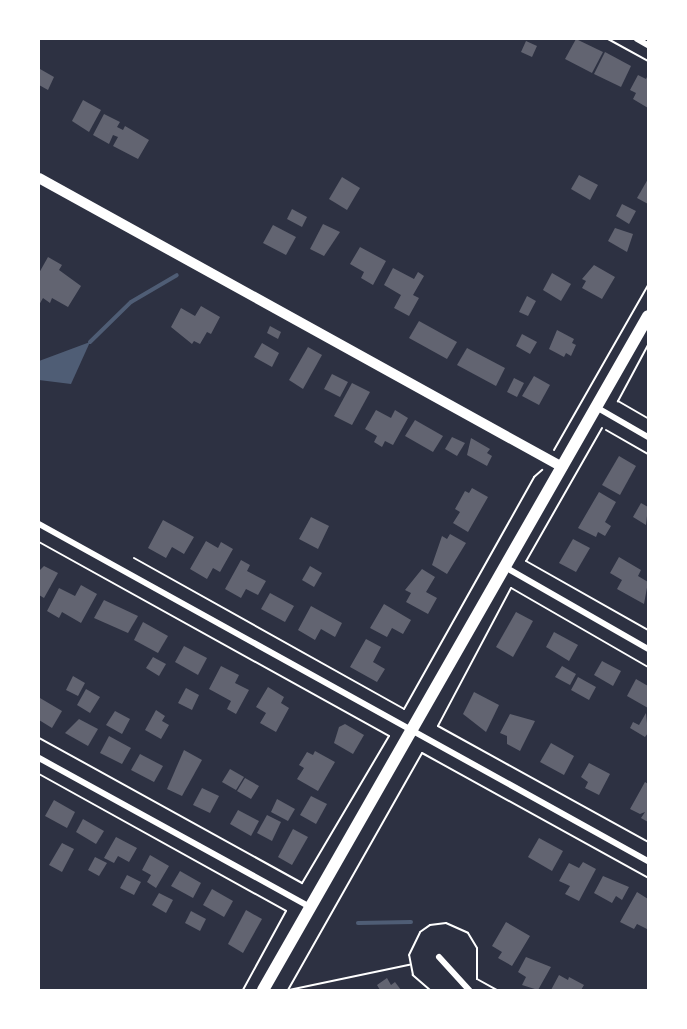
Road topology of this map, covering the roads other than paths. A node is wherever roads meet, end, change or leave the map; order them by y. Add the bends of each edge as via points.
1 (638, 39) edge
2 (648, 45) edge
3 (39, 177) edge
4 (648, 316) edge
5 (596, 407) junction
6 (648, 436) edge
7 (562, 467) junction
8 (39, 524) edge
9 (505, 567) junction
10 (648, 649) edge
11 (411, 730) junction
12 (39, 758) edge
13 (648, 861) edge
14 (310, 908) junction
15 (439, 957) dead end
16 (263, 990) edge
17 (470, 990) edge

1 - 2 street
3 - 7 street
4 - 5 main road
5 - 6 street
5 - 7 main road
7 - 9 main road
8 - 11 street
9 - 10 street
9 - 11 main road
11 - 13 street
11 - 14 main road
12 - 14 street
14 - 16 main road
15 - 17 street

